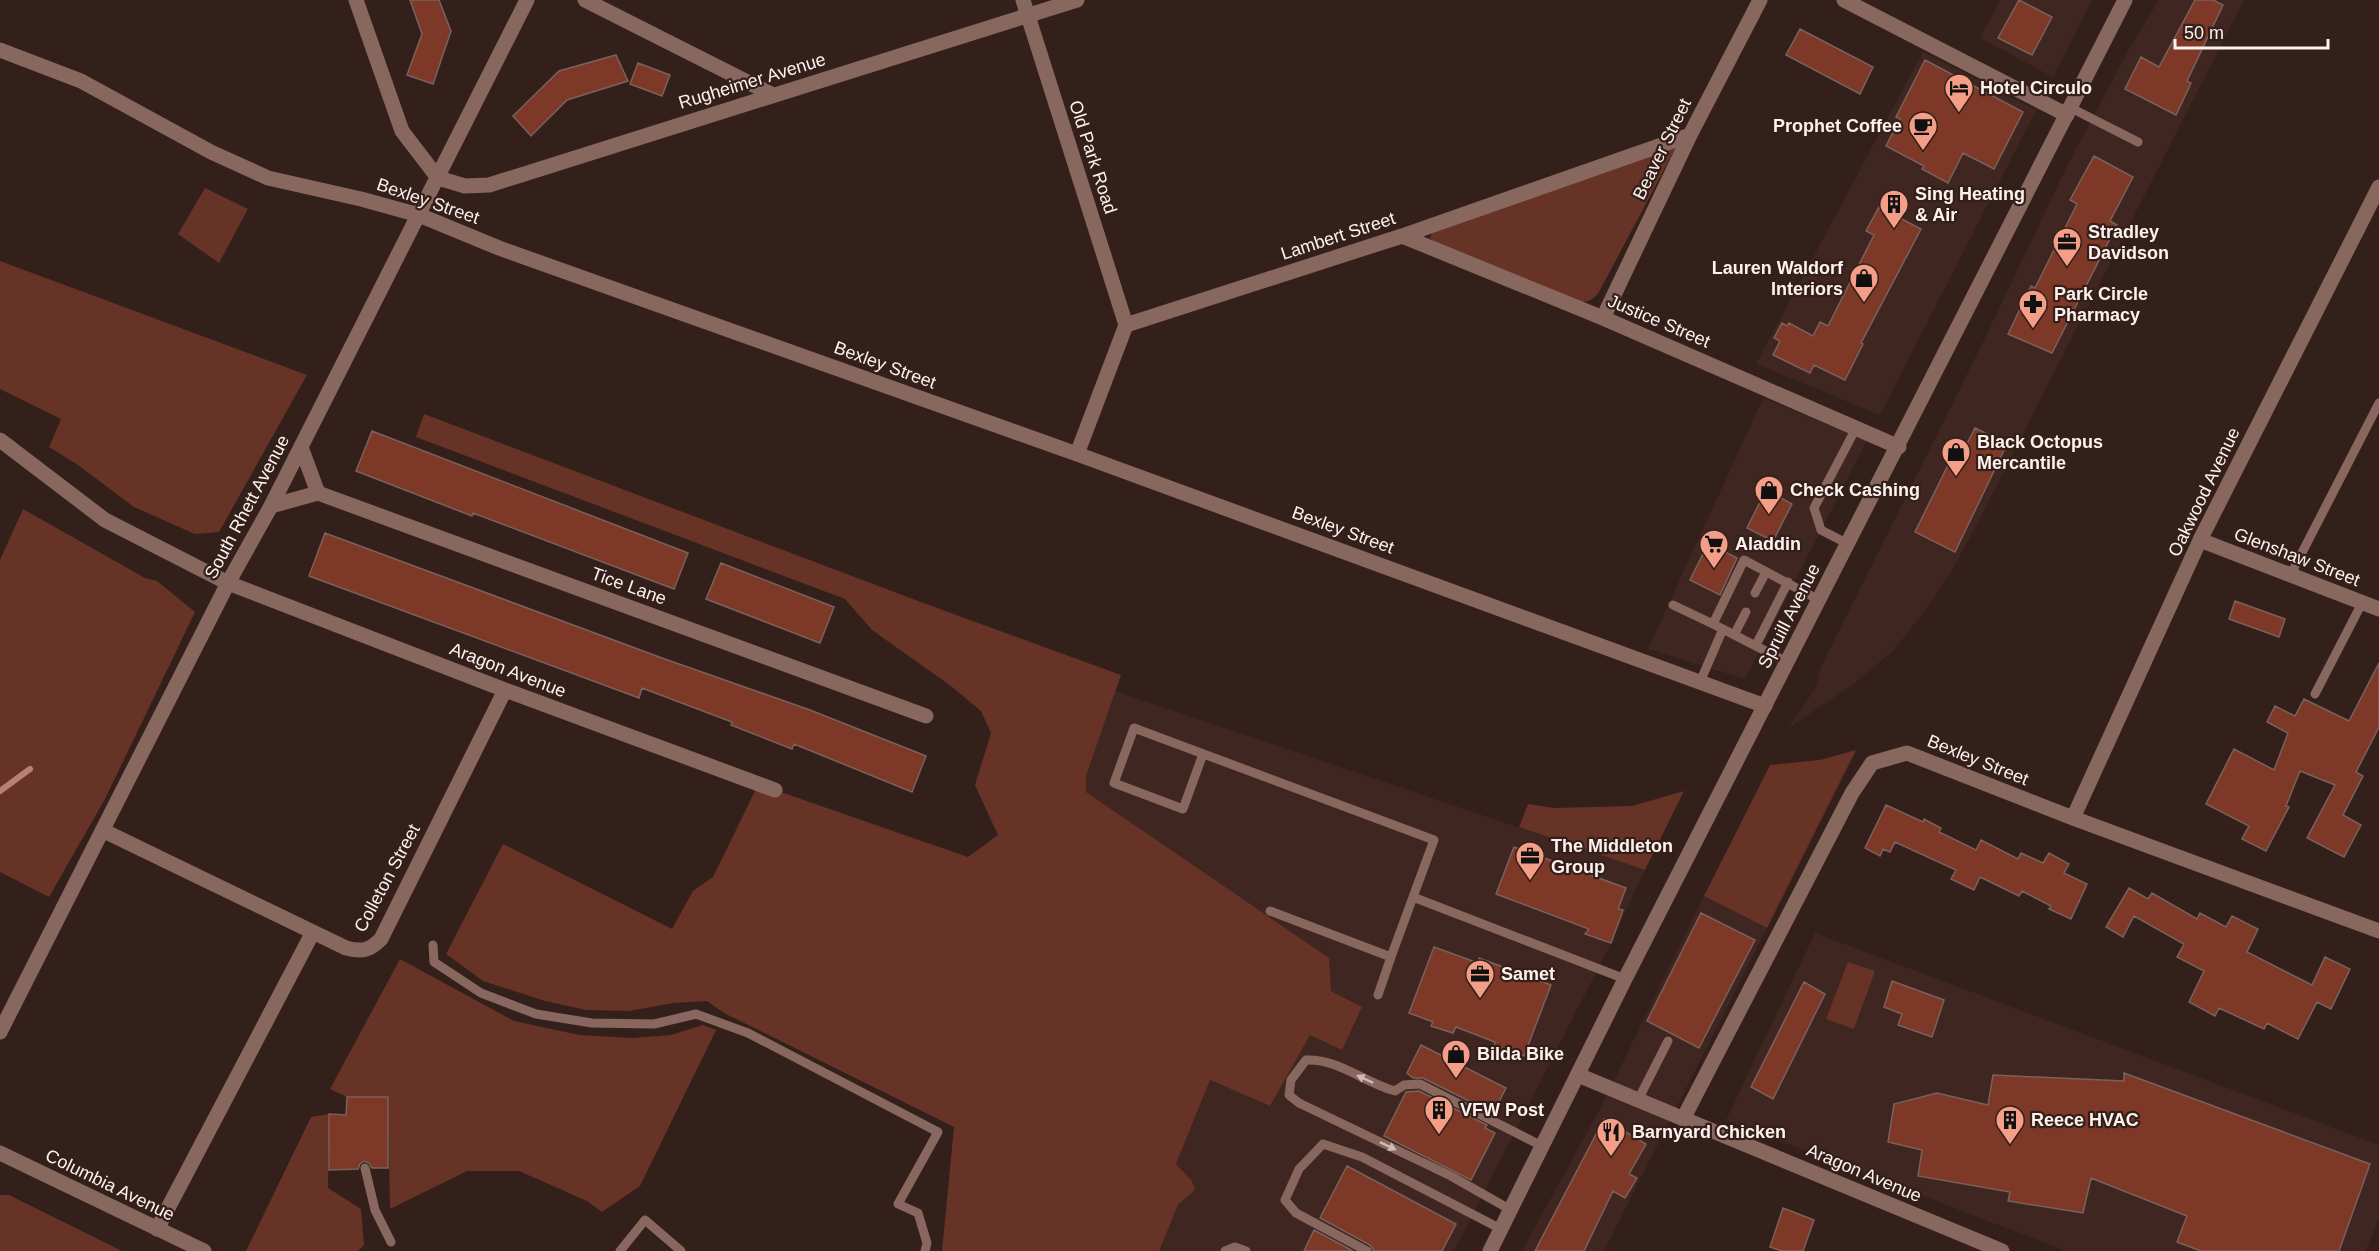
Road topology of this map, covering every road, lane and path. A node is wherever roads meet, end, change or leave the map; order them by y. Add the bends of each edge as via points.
1 (356, 0) edge
2 (527, 0) edge
3 (585, 0) edge
4 (1023, 0) edge
5 (1077, 0) edge
6 (1760, 0) edge
7 (1844, 0) edge
8 (2125, 0) edge
9 (1028, 16) junction
10 (0, 50) edge
11 (771, 94) junction
12 (2069, 112) junction
13 (1689, 135) junction
14 (2138, 142) dead end
15 (438, 178) junction
16 (2379, 187) edge
17 (419, 215) junction
18 (1402, 236) junction
19 (1603, 318) junction
20 (1126, 325) junction
21 (2379, 403) edge
22 (1856, 428) junction
23 (0, 440) edge
24 (302, 447) junction
25 (1899, 447) junction
26 (1077, 454) junction
27 (318, 493) junction
28 (271, 506) junction
29 (2200, 540) junction
30 (1848, 544) junction
31 (1766, 572) junction
32 (2290, 576) junction
33 (1788, 582) junction
34 (228, 583) junction
35 (1755, 593) dead end
36 (1819, 600) junction
37 (2362, 603) junction
38 (1673, 604) dead end
39 (2379, 609) edge
40 (1746, 612) dead end
41 (1713, 624) junction
42 (1723, 629) junction
43 (1734, 635) junction
44 (1756, 645) junction
45 (1787, 662) junction
46 (1700, 682) junction
47 (505, 690) junction
48 (2315, 694) dead end
49 (1765, 706) junction
50 (926, 716) dead end
51 (1203, 754) junction
52 (775, 790) dead end
53 (2073, 818) junction
54 (104, 831) junction
55 (1413, 897) junction
56 (1270, 911) dead end
57 (2379, 931) edge
58 (313, 932) junction
59 (433, 945) dead end
60 (1391, 957) junction
61 (1625, 980) junction
62 (1378, 995) dead end
63 (0, 1032) edge
64 (1668, 1041) dead end
65 (1578, 1075) junction
66 (1638, 1100) junction
67 (1683, 1119) junction
68 (1542, 1146) junction
69 (0, 1153) edge
70 (365, 1168) dead end
71 (1511, 1210) junction
72 (157, 1229) junction
73 (1501, 1229) junction
74 (391, 1242) dead end
75 (204, 1251) edge
76 (620, 1251) edge
77 (681, 1251) edge
78 (925, 1251) edge
79 (1225, 1251) edge
80 (1246, 1251) edge
81 (1367, 1251) edge
82 (1490, 1251) edge
83 (2002, 1251) edge

1 - 15 street via 402,131
2 - 15 street, South Rhett Avenue
3 - 11 street
4 - 9 street, Old Park Road
5 - 9 street, Rugheimer Avenue
6 - 13 street, Beaver Street
7 - 12 street
8 - 12 street, Spruill Avenue
9 - 11 street, Rugheimer Avenue
9 - 20 street, Old Park Road
10 - 17 street, Bexley Street via 81,81 211,152 268,178
11 - 15 street, Rugheimer Avenue via 489,185 465,186
12 - 14 lane
12 - 25 street, Spruill Avenue
13 - 18 street, Lambert Street
13 - 19 street, Beaver Street
15 - 17 street, South Rhett Avenue
16 - 29 street, Oakwood Avenue
17 - 24 street, South Rhett Avenue
17 - 26 street, Bexley Street via 499,248
18 - 19 street, Justice Street
18 - 20 street, Lambert Street
19 - 22 street, Justice Street
20 - 26 street
21 - 32 lane
22 - 25 street, Justice Street
22 - 30 lane via 1814,508 1821,530
23 - 34 street, Aragon Avenue via 105,520
24 - 27 street
24 - 28 street, South Rhett Avenue
25 - 30 street, Spruill Avenue
26 - 46 street, Bexley Street
27 - 28 street
27 - 50 street, Tice Lane
28 - 34 street, South Rhett Avenue
29 - 32 street, Glenshaw Street
29 - 53 street, Oakwood Avenue
30 - 36 street, Spruill Avenue
31 - 33 lane
31 - 35 lane
31 - 41 lane via 1744,560
32 - 37 street, Glenshaw Street
33 - 36 lane
33 - 44 lane
34 - 47 street, Aragon Avenue
34 - 54 street, South Rhett Avenue
36 - 45 street, Spruill Avenue
37 - 39 street, Glenshaw Street
37 - 48 lane
38 - 41 lane
40 - 43 lane
41 - 42 lane
42 - 43 lane
42 - 46 lane
43 - 44 lane
44 - 45 lane
45 - 49 street, Spruill Avenue
46 - 49 street, Bexley Street
47 - 52 street, Aragon Avenue
47 - 58 street, Colleton Street via 381,939 371,949 360,952
49 - 61 street, Spruill Avenue
51 - 51 lane via 1134,728 1114,783 1184,809
51 - 55 lane via 1434,840
53 - 57 street, Bexley Street
53 - 67 street, Bexley Street via 1908,753 1872,763 1852,794
54 - 58 street, Colleton Street
54 - 63 street, South Rhett Avenue
55 - 60 lane
55 - 61 lane
56 - 60 lane
58 - 72 street
59 - 78 lane via 434,962 481,993 536,1014 592,1023 654,1024 696,1014 748,1033 938,1132 898,1204 918,1213 927,1243
60 - 62 lane
61 - 65 street, Spruill Avenue
64 - 66 lane
65 - 66 street, Aragon Avenue
65 - 68 street, Spruill Avenue
66 - 67 street, Aragon Avenue
67 - 83 street, Aragon Avenue
68 - 71 street, Spruill Avenue
68 -> 71 lane via 1420,1084 1404,1085 1395,1091 1320,1059 1306,1060 1291,1080 1289,1095 1299,1103 1451,1176
69 - 72 street, Columbia Avenue
70 - 74 lane via 375,1210
71 - 73 street, Spruill Avenue
72 - 75 street, Columbia Avenue
73 - 81 lane via 1362,1157 1323,1143 1299,1169 1285,1200 1296,1213
73 - 82 street, Spruill Avenue
76 - 77 lane via 645,1220
79 - 80 lane via 1234,1247

